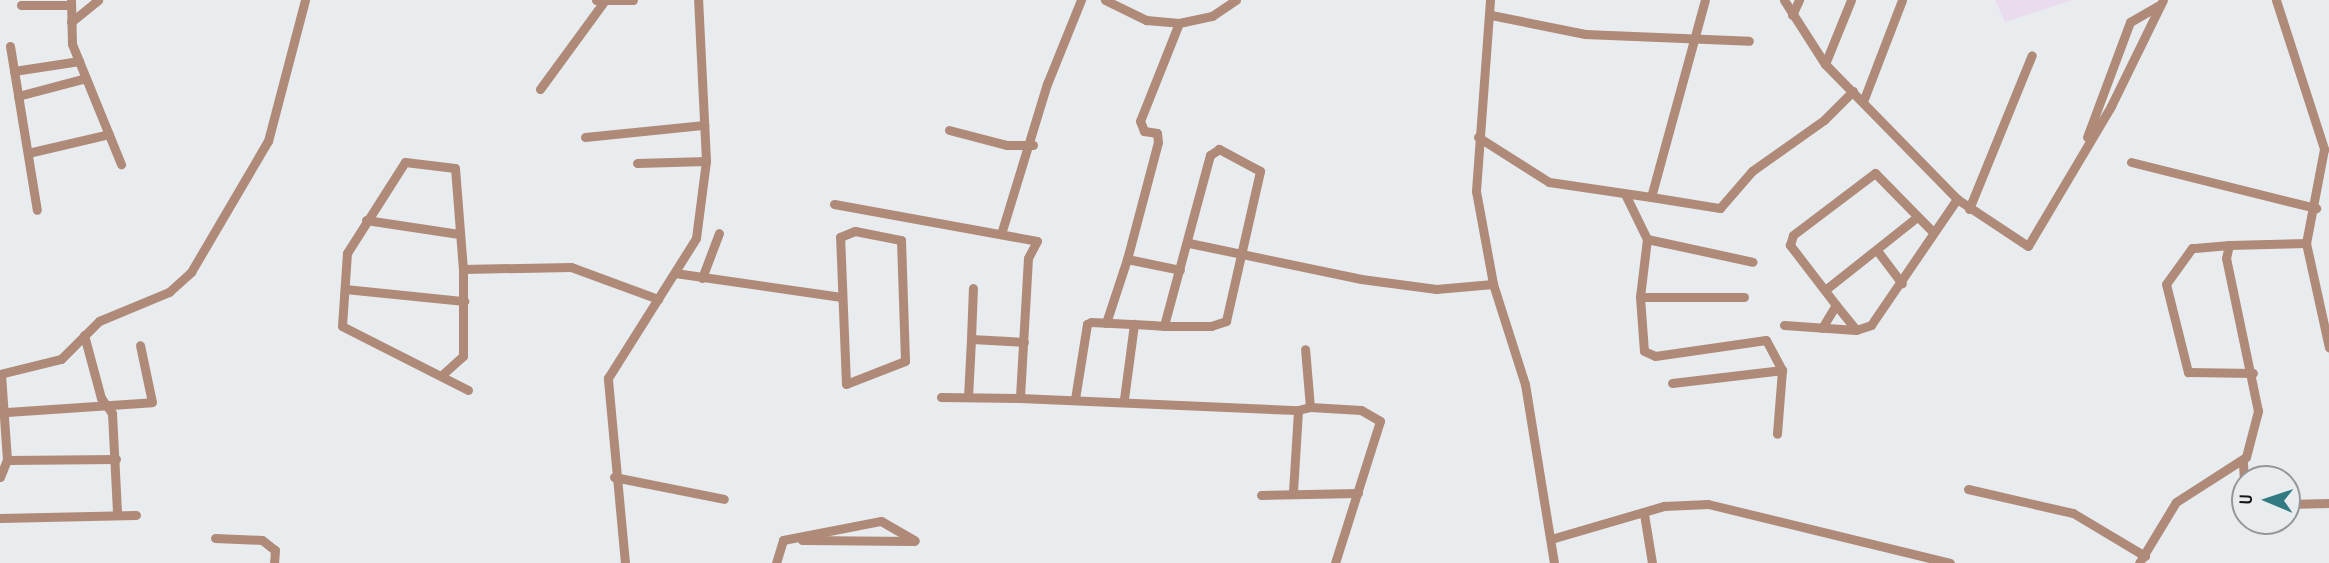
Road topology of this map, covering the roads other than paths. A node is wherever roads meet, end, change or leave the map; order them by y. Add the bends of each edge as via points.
1 (98, 0) edge
2 (305, 0) edge
3 (633, 0) edge
4 (698, 0) edge
5 (1081, 0) edge
6 (1105, 0) edge
7 (1236, 0) edge
8 (1490, 0) edge
9 (1705, 0) edge
10 (1784, 0) edge
11 (1799, 0) edge
12 (1851, 0) edge
13 (1902, 0) edge
14 (2276, 0) edge
15 (600, 2) edge
16 (71, 3) edge
17 (2162, 3) edge
18 (21, 5) dead end
19 (1491, 15) junction
20 (1792, 15) junction
21 (71, 22) junction
22 (1179, 23) junction
23 (1694, 36) junction
24 (1749, 41) dead end
25 (10, 46) dead end
26 (2032, 55) dead end
27 (79, 61) junction
28 (1825, 64) junction
29 (14, 71) junction
30 (86, 78) junction
31 (540, 89) dead end
32 (1853, 91) junction
33 (18, 96) junction
34 (1864, 99) junction
35 (704, 125) junction
36 (949, 130) dead end
37 (109, 134) junction
38 (585, 137) dead end
39 (1478, 137) junction
40 (1033, 145) junction
41 (2084, 148) junction
42 (28, 153) junction
43 (706, 161) junction
44 (2131, 162) dead end
45 (637, 163) dead end
46 (121, 164) dead end
47 (1625, 194) junction
48 (1651, 197) junction
49 (1957, 199) junction
50 (834, 204) dead end
51 (2316, 208) junction
52 (1969, 209) junction
53 (37, 210) dead end
54 (1917, 216) junction
55 (366, 220) junction
56 (908, 222) junction
57 (1932, 231) junction
58 (719, 233) dead end
59 (459, 234) junction
60 (1001, 234) junction
61 (1647, 239) junction
62 (901, 240) junction
63 (1189, 243) junction
64 (2306, 243) junction
65 (2229, 246) junction
66 (1879, 253) junction
67 (1241, 255) junction
68 (1127, 259) junction
69 (1753, 262) dead end
70 (463, 269) junction
71 (1180, 270) junction
72 (675, 273) junction
73 (702, 278) junction
74 (1902, 283) junction
75 (1493, 285) junction
76 (973, 288) dead end
77 (345, 289) junction
78 (1825, 290) junction
79 (841, 297) junction
80 (1640, 297) junction
81 (1744, 298) dead end
82 (658, 299) junction
83 (464, 301) junction
84 (1836, 305) junction
85 (1105, 323) junction
86 (1134, 324) junction
87 (1784, 325) dead end
88 (1164, 326) junction
89 (1822, 328) junction
90 (1856, 330) junction
91 (84, 335) junction
92 (971, 339) junction
93 (1024, 342) junction
94 (139, 345) dead end
95 (2329, 348) edge
96 (1305, 349) dead end
97 (1782, 370) junction
98 (2253, 373) junction
99 (1, 374) edge
100 (443, 374) junction
101 (1672, 383) dead end
102 (468, 390) dead end
103 (941, 397) dead end
104 (968, 397) junction
105 (1020, 398) junction
106 (1075, 399) junction
107 (1124, 399) junction
108 (106, 405) junction
109 (1310, 407) junction
110 (1298, 410) junction
111 (7, 412) junction
112 (1777, 434) dead end
113 (116, 459) junction
114 (7, 460) junction
115 (2243, 463) joint
116 (0, 477) edge
117 (614, 477) junction
118 (1968, 489) dead end
119 (1293, 492) junction
120 (1358, 493) junction
121 (1261, 495) dead end
122 (724, 499) dead end
123 (2329, 503) edge
124 (2301, 504) edge
125 (117, 512) junction
126 (1644, 514) junction
127 (136, 515) dead end
128 (0, 518) edge
129 (215, 538) dead end
130 (1551, 539) junction
131 (783, 540) junction
132 (2142, 559) edge
133 (274, 563) edge
134 (625, 563) edge
135 (776, 563) edge
136 (1335, 563) edge
137 (1554, 563) edge
138 (1652, 563) edge
139 (1950, 563) edge

1 - 21 street
2 - 91 street via 268,141 191,272 169,292 99,321
3 - 15 street
4 - 35 street
5 - 40 street via 1047,84
6 - 22 street via 1146,20
7 - 22 street via 1212,16
8 - 19 street
9 - 23 street
10 - 20 street
11 - 20 street
12 - 28 street
13 - 34 street
14 - 51 street via 2322,137
15 - 31 street
16 - 18 street
16 - 21 street
17 - 41 street
17 - 41 street via 2130,22
19 - 23 street via 1585,34
19 - 39 street
20 - 28 street
21 - 27 street
22 - 68 street via 1140,121 1144,131 1157,133 1158,142
23 - 24 street
23 - 48 street
25 - 29 street
26 - 52 street
27 - 29 street
27 - 30 street
28 - 32 street
29 - 33 street
30 - 33 street
30 - 37 street
32 - 34 street
32 - 48 street via 1824,120 1752,171 1720,208
33 - 42 street
34 - 49 street
35 - 38 street
35 - 43 street
36 - 40 street via 1007,145
37 - 42 street
37 - 46 street
39 - 47 street via 1549,182
39 - 75 street via 1476,191
40 - 60 street
41 - 52 street via 2035,243 2017,244
42 - 53 street
43 - 45 street
43 - 72 street via 696,238
44 - 51 street
47 - 48 street
47 - 61 street
49 - 52 street
49 - 57 street
50 - 56 street
51 - 64 street
54 - 57 street
54 - 66 street
54 - 78 street via 1872,173 1793,235 1790,245
55 - 59 street
55 - 59 street via 400,164 447,164 458,174
55 - 77 street via 347,253
56 - 60 street
56 - 62 street
57 - 74 street via 1925,255
58 - 73 street
59 - 70 street
60 - 93 street via 1037,241 1028,258
61 - 69 street
61 - 80 street
62 - 79 street via 855,231 840,237
62 - 79 street via 903,365 852,384 842,381
63 - 67 street
63 - 67 street via 1210,155 1219,149 1260,171
63 - 71 street
64 - 65 street
64 - 95 street
65 - 98 street via 2226,258
65 - 98 street via 2192,248 2166,284 2188,372
66 - 74 street
66 - 78 street
67 - 75 street via 1297,270 1436,289
67 - 88 street via 1226,321
68 - 71 street
68 - 85 street
70 - 82 street via 571,267
70 - 83 street
71 - 88 street
72 - 73 street
72 - 82 street
73 - 79 street
74 - 90 street via 1871,325
75 - 130 street via 1525,384
76 - 92 street
77 - 83 street
77 - 100 street via 344,331
78 - 84 street
80 - 81 street
80 - 97 street via 1647,354 1766,340
82 - 117 street via 608,379
83 - 100 street via 463,356
84 - 89 street
84 - 90 street
85 - 86 street
85 - 106 street via 1085,328
86 - 88 street
86 - 107 street
87 - 89 street
89 - 90 street
91 - 99 street via 61,359
91 - 108 street
92 - 93 street
92 - 104 street
93 - 105 street
94 - 108 street via 152,402
96 - 109 street
97 - 101 street
97 - 112 street
98 - 115 street via 2258,411
99 - 111 street
100 - 102 street
103 - 104 street
104 - 105 street
105 - 106 street
106 - 107 street
107 - 110 street
108 - 111 street
108 - 113 street
109 - 110 street
109 - 120 street via 1361,410 1380,421
110 - 119 street
111 - 114 street
113 - 114 street
113 - 125 street
114 - 116 street
115 - 132 street via 2176,502
117 - 122 street
117 - 134 street
118 - 132 street via 2073,513
119 - 120 street
119 - 121 street
120 - 136 street
123 - 124 street
125 - 127 street
125 - 128 street
126 - 130 street
126 - 138 street
126 - 139 street via 1664,506 1709,505
129 - 133 street via 262,540 275,550
130 - 137 street
131 - 131 street via 822,541 915,541 881,521
131 - 135 street

